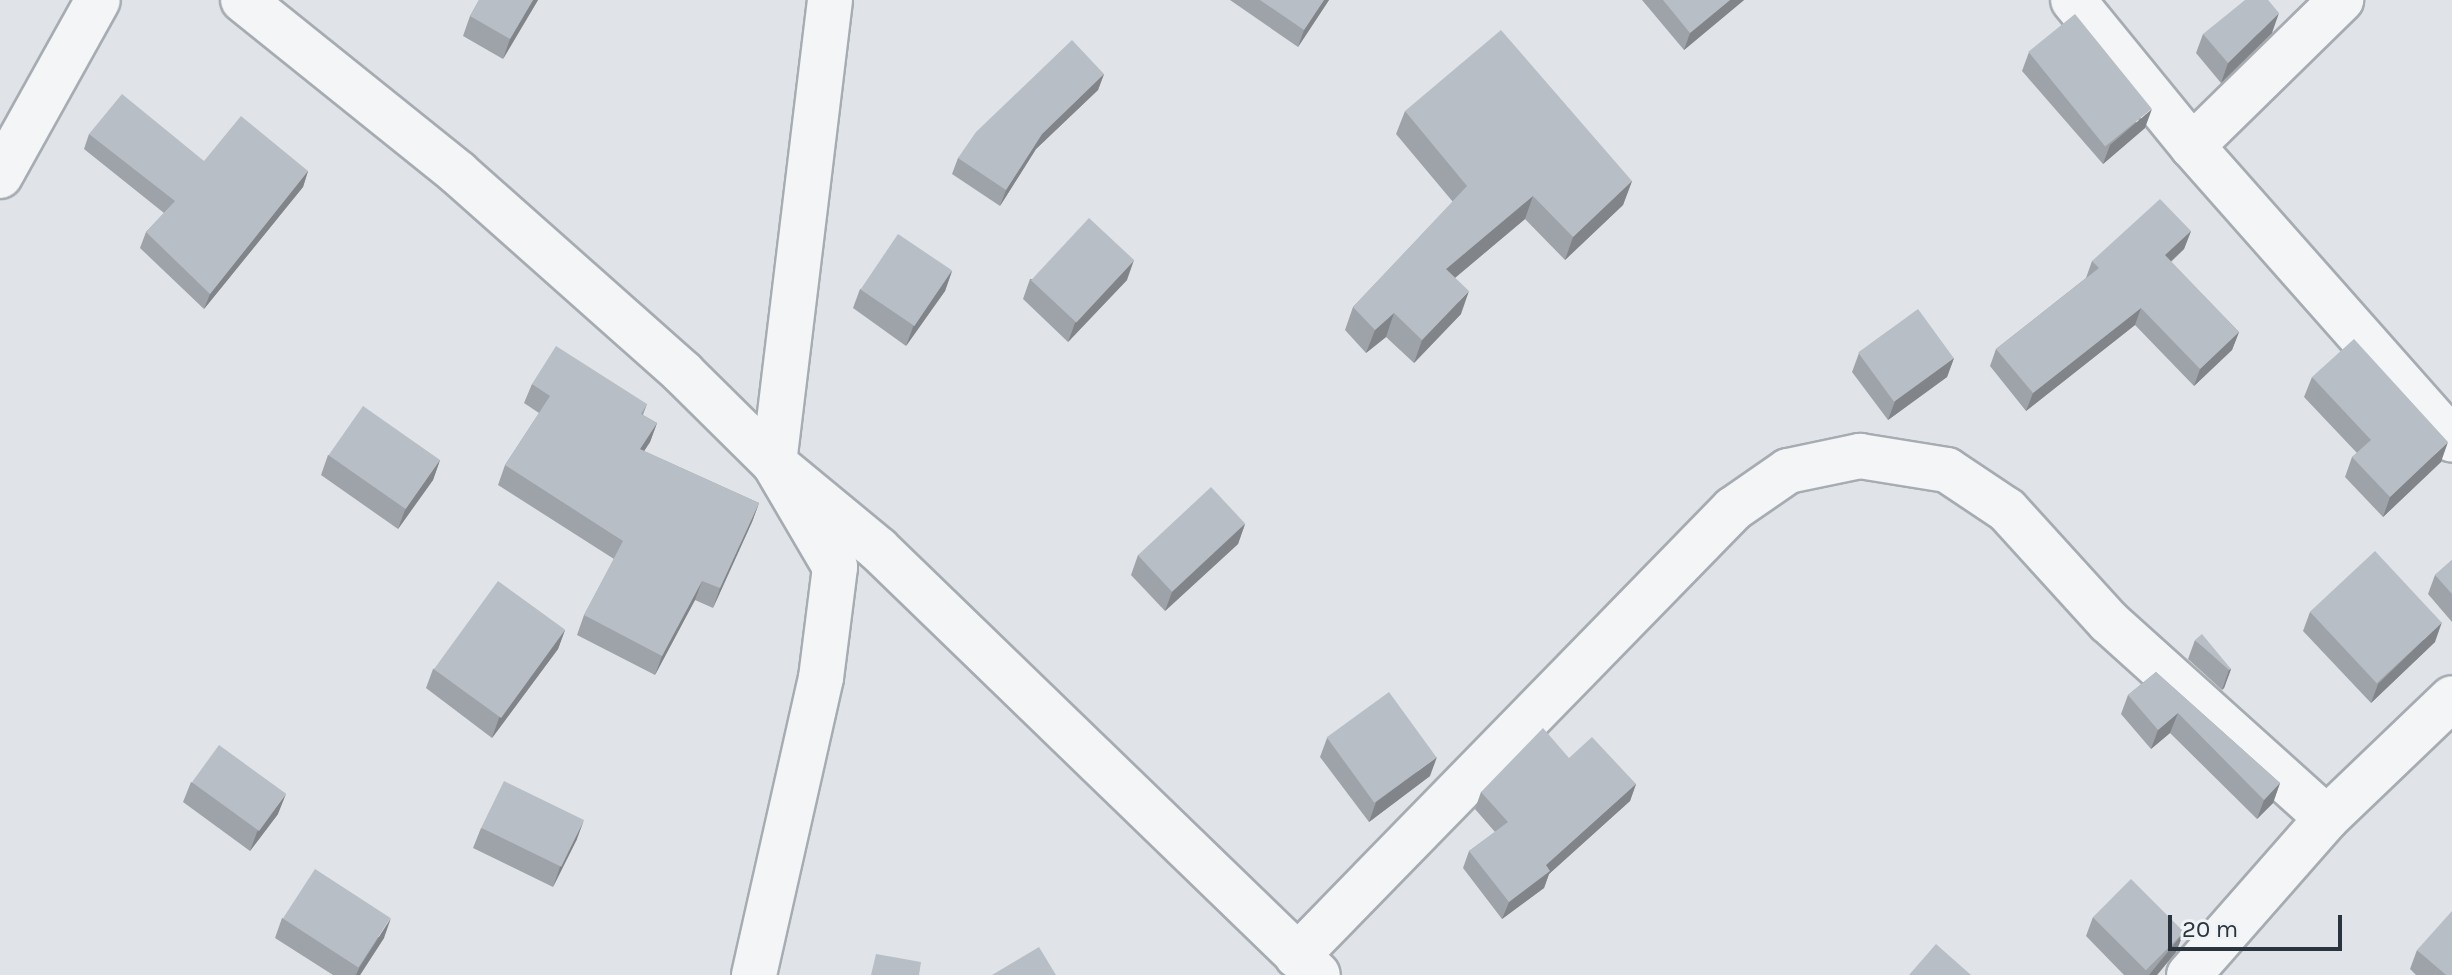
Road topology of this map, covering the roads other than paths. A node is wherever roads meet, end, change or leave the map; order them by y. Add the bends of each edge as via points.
1 (98, 0) edge
2 (243, 0) edge
3 (830, 0) edge
4 (2073, 0) edge
5 (2341, 0) edge
6 (2192, 146) junction
7 (0, 176) edge
8 (2452, 440) edge
9 (774, 463) junction
10 (2452, 698) edge
11 (2327, 818) junction
12 (1307, 966) edge
13 (754, 975) edge
14 (2189, 975) edge

1 - 7 street
2 - 9 street via 458,173 683,373
3 - 9 street
4 - 6 street
5 - 6 street
6 - 8 street
9 - 12 street via 878,549
9 - 13 street via 835,567 821,678
10 - 11 street
11 - 12 street via 2109,622 2007,510 1947,470 1860,456 1788,471 1733,509
11 - 14 street

